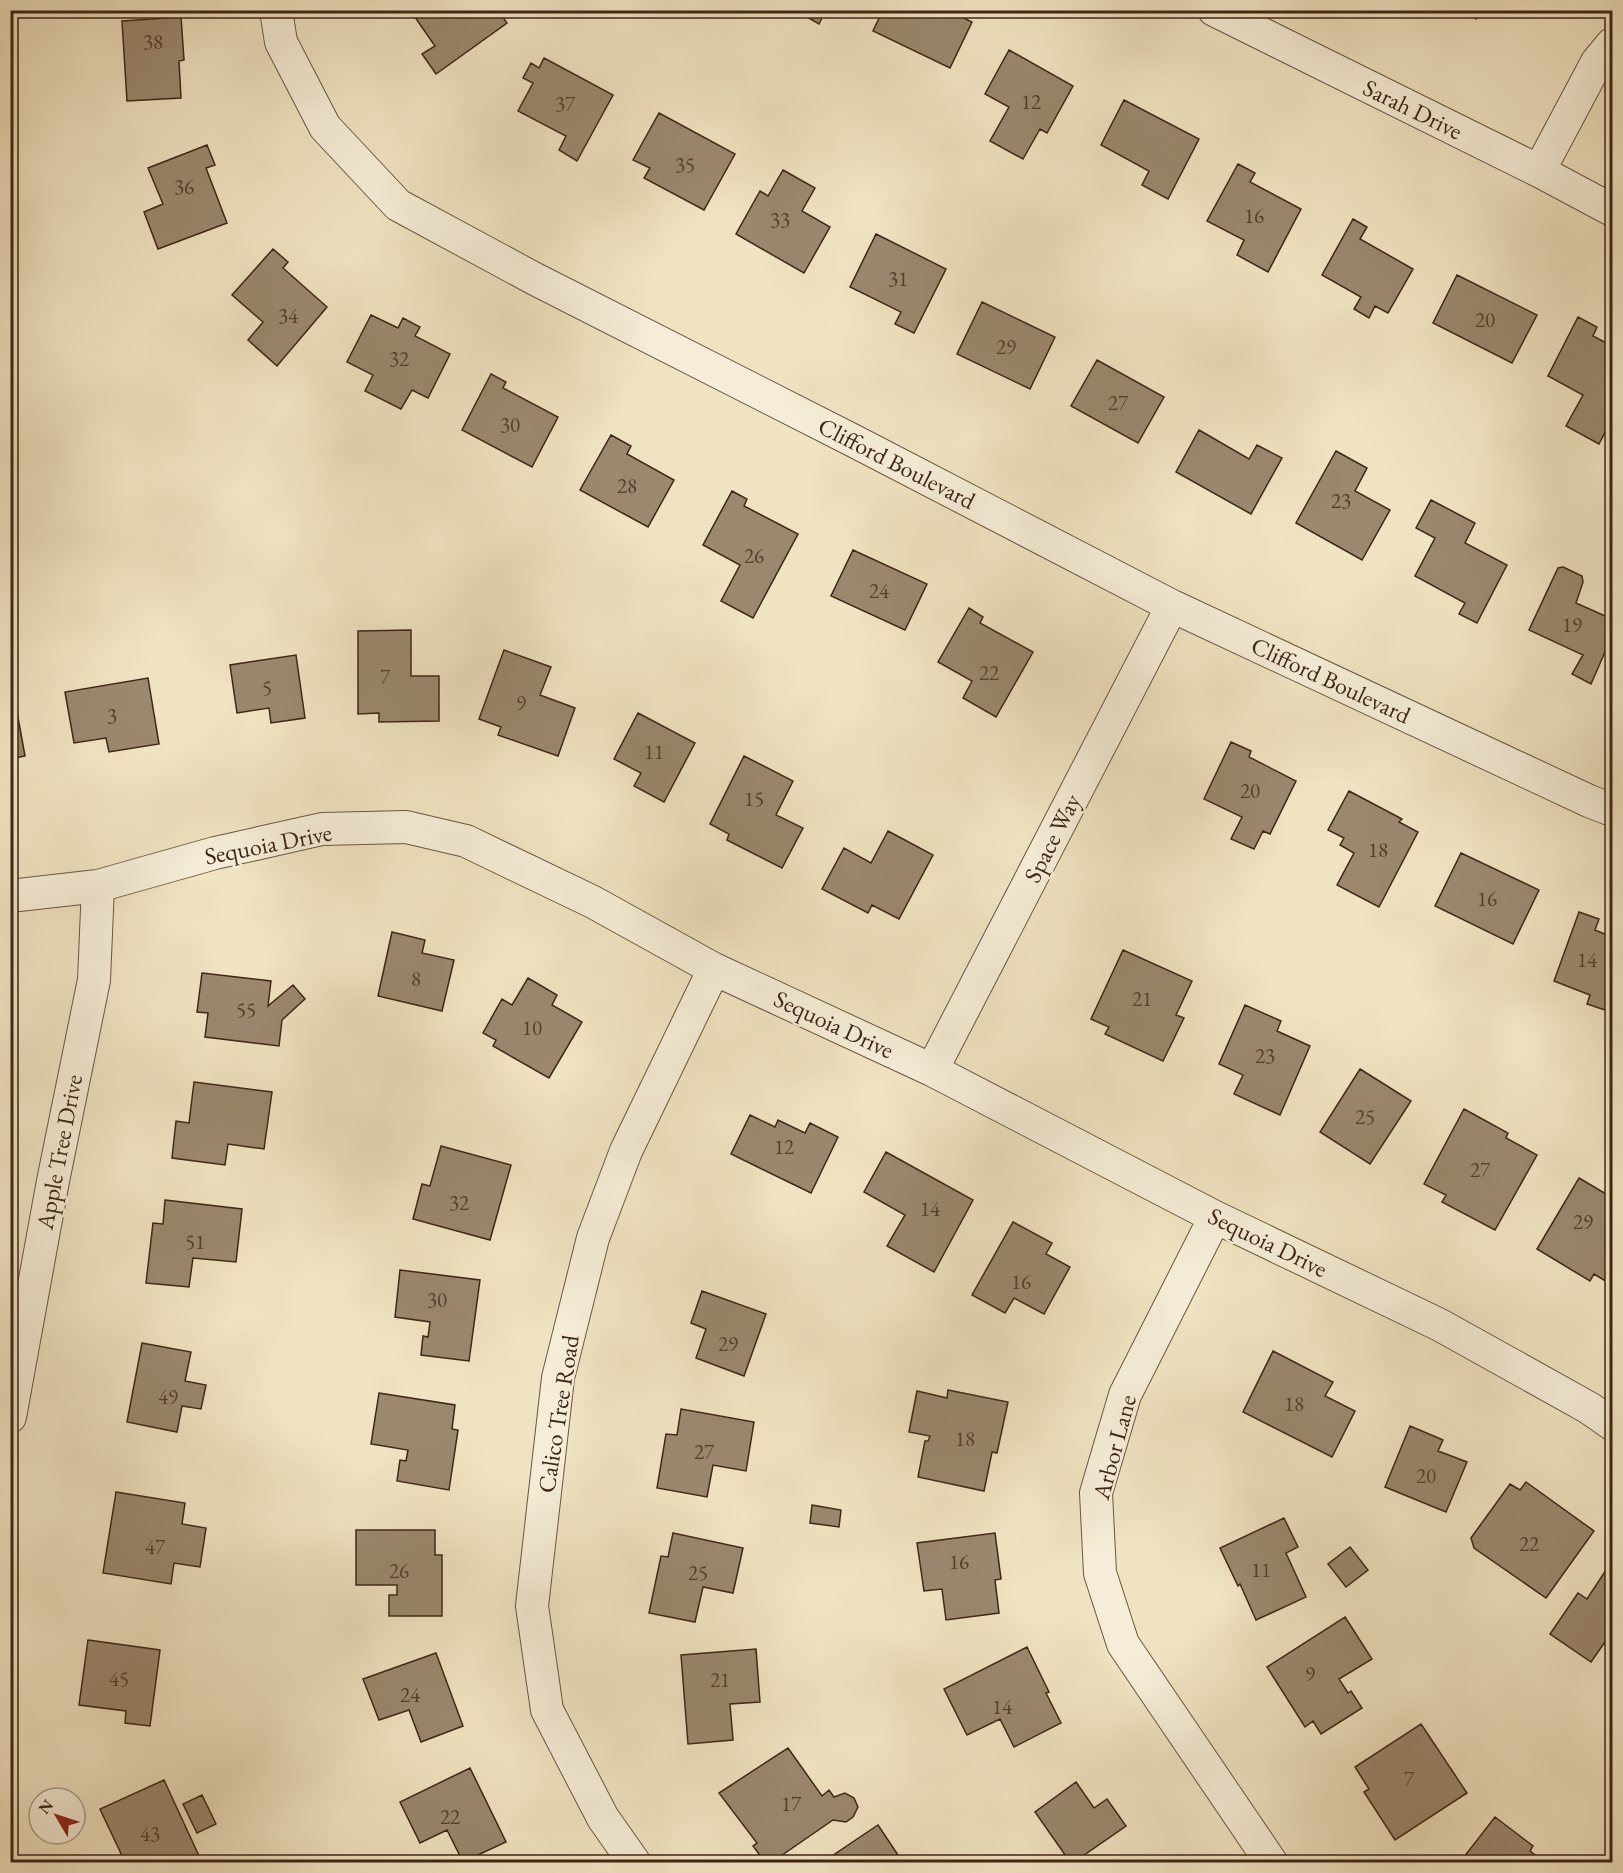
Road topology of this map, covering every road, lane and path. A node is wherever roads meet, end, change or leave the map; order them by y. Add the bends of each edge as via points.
1 (276, 10) edge
2 (1214, 10) edge
3 (1612, 44) edge
4 (1539, 171) junction
5 (1612, 210) edge
6 (1172, 606) junction
7 (1612, 810) edge
8 (98, 886) junction
9 (10, 896) edge
10 (714, 969) junction
11 (932, 1070) junction
12 (1215, 1217) junction
13 (10, 1417) edge
14 (1612, 1424) edge
15 (634, 1863) edge
16 (1271, 1863) edge

1 - 6 street, Clifford Boulevard via 281,42 325,127 398,205
2 - 4 street, Sarah Drive
3 - 4 street via 1597,62
4 - 5 street, Sarah Drive
6 - 7 street, Clifford Boulevard
6 - 11 street, Space Way
8 - 9 street, Sequoia Drive
8 - 10 street, Sequoia Drive via 215,853 322,829 406,827 466,841 593,902
8 - 13 street, Apple Tree Drive via 94,980
10 - 11 street, Sequoia Drive
10 - 15 street, Calico Tree Road via 626,1151 593,1238 558,1378 532,1606 547,1710 603,1818
11 - 12 street, Sequoia Drive
12 - 14 street, Sequoia Drive via 1440,1325
12 - 16 street, Arbor Lane via 1125,1395 1096,1493 1100,1573 1123,1644

